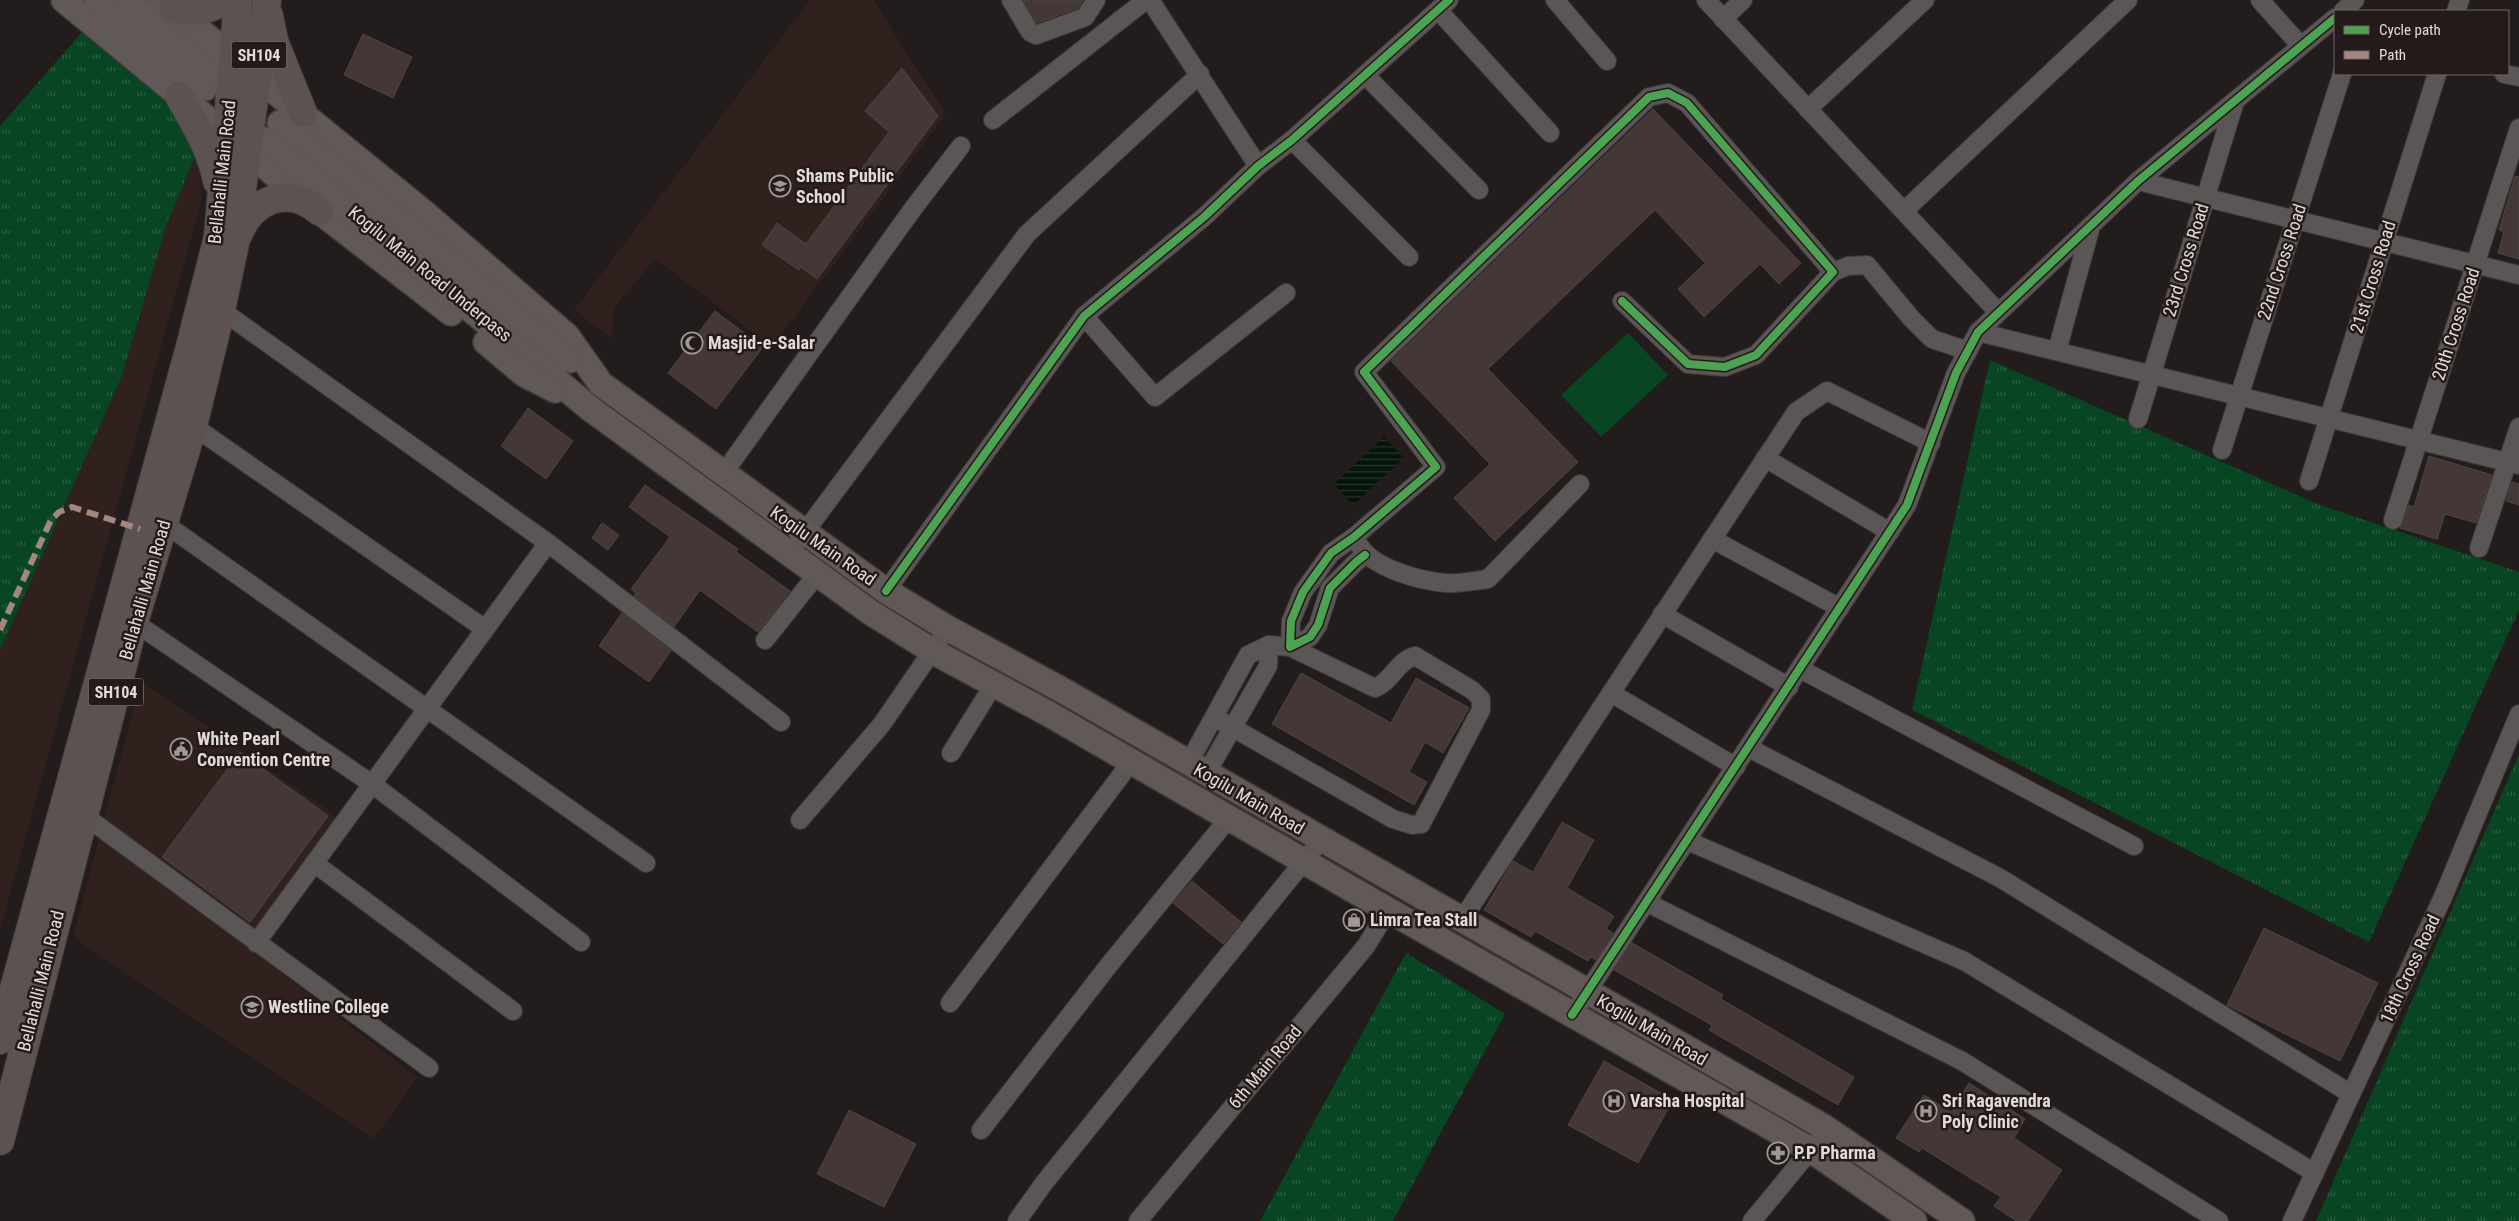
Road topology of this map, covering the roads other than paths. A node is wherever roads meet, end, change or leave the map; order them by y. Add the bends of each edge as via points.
1 (64, 0) edge
2 (98, 0) edge
3 (128, 0) edge
4 (229, 0) edge
5 (238, 0) edge
6 (267, 0) edge
7 (1011, 0) edge
8 (1096, 0) edge
9 (1146, 0) edge
10 (1150, 0) edge
11 (1555, 0) edge
12 (1706, 0) edge
13 (1743, 0) edge
14 (1925, 0) edge
15 (2128, 0) edge
16 (2260, 0) edge
17 (2355, 0) edge
18 (168, 4) edge
19 (1444, 5) edge
20 (2344, 10) edge
21 (1723, 18) junction
22 (2332, 26) edge
23 (2301, 46) junction
24 (1607, 61) dead end
25 (219, 72) junction
26 (1200, 74) junction
27 (256, 75) junction
28 (2342, 75) edge
29 (2437, 75) edge
30 (1365, 76) junction
31 (179, 96) junction
32 (2234, 101) junction
33 (1808, 109) junction
34 (993, 120) dead end
35 (2519, 128) edge
36 (274, 132) junction
37 (1550, 133) dead end
38 (226, 135) junction
39 (1292, 140) junction
40 (961, 146) dead end
41 (1258, 166) junction
42 (2138, 181) junction
43 (1479, 190) dead end
44 (2205, 198) junction
45 (220, 210) junction
46 (319, 211) junction
47 (1904, 211) junction
48 (2296, 220) junction
49 (2091, 226) junction
50 (2384, 242) junction
51 (235, 243) junction
52 (1409, 256) dead end
53 (2476, 264) junction
54 (1833, 272) junction
55 (2519, 275) edge
56 (1286, 293) dead end
57 (1622, 300) dead end
58 (221, 310) junction
59 (1998, 312) junction
60 (1084, 316) junction
61 (1978, 332) junction
62 (1968, 351) junction
63 (2057, 352) junction
64 (2151, 374) junction
65 (601, 384) junction
66 (2239, 396) junction
67 (592, 410) junction
68 (2328, 418) junction
69 (2138, 419) dead end
70 (193, 426) junction
71 (2519, 426) edge
72 (2419, 440) junction
73 (1931, 443) junction
74 (2222, 450) dead end
75 (1765, 458) junction
76 (2513, 464) edge
77 (722, 474) junction
78 (2309, 481) dead end
79 (1580, 484) dead end
80 (2394, 520) dead end
81 (165, 524) junction
82 (1890, 532) junction
83 (1354, 537) junction
84 (1712, 539) junction
85 (797, 542) junction
86 (548, 543) junction
87 (2479, 548) dead end
88 (1365, 556) junction
89 (818, 573) junction
90 (886, 591) junction
91 (1840, 608) junction
92 (1662, 614) junction
93 (134, 622) junction
94 (947, 628) junction
95 (485, 629) junction
96 (765, 640) dead end
97 (1269, 645) junction
98 (1290, 648) junction
99 (934, 652) junction
100 (1800, 669) junction
101 (994, 684) junction
102 (1789, 687) junction
103 (1611, 693) junction
104 (428, 708) junction
105 (2519, 714) edge
106 (1214, 717) junction
107 (781, 722) dead end
108 (1233, 727) junction
109 (1749, 748) junction
110 (951, 754) dead end
111 (1131, 762) junction
112 (1736, 767) junction
113 (1197, 769) junction
114 (372, 784) junction
115 (75, 809) junction
116 (1229, 818) junction
117 (800, 820) dead end
118 (1321, 840) junction
119 (1688, 841) junction
120 (2134, 846) dead end
121 (314, 862) junction
122 (1304, 862) junction
123 (646, 863) dead end
124 (1648, 903) junction
125 (1388, 910) junction
126 (1461, 921) junction
127 (581, 942) dead end
128 (256, 943) junction
129 (1588, 993) junction
130 (950, 1003) dead end
131 (513, 1011) dead end
132 (1572, 1015) junction
133 (0, 1040) edge
134 (429, 1068) dead end
135 (2352, 1094) junction
136 (1827, 1129) junction
137 (981, 1130) dead end
138 (0, 1142) edge
139 (1811, 1150) junction
140 (2315, 1172) junction
141 (1016, 1221) edge
142 (1138, 1221) edge
143 (1752, 1221) edge
144 (1914, 1221) edge
145 (1962, 1221) edge
146 (2219, 1221) edge
147 (2292, 1221) edge

1 - 31 main road
2 - 25 main road
3 - 25 main road
4 - 18 main road via 201,11
5 - 25 main road, SH104
6 - 27 main road, SH104
6 - 36 main road via 274,41
7 - 8 street via 1030,32 1036,35 1085,17
9 - 34 street
10 - 26 street
11 - 24 street
12 - 21 street
13 - 21 street
14 - 33 street
15 - 47 street
16 - 23 street
17 - 20 street
18 - 25 main road
19 - 30 street
19 - 37 street
21 - 33 street
22 - 23 street
23 - 32 street
25 - 27 main road
25 - 38 main road, Bellahalli Main Road / SH104
26 - 41 street
26 - 85 street via 1027,234
27 - 36 main road
27 - 36 main road, SH104 via 252,111
28 - 48 street, 22nd Cross Road
29 - 50 street, 21st Cross Road
30 - 39 street
30 - 43 street
31 - 38 main road
31 - 45 main road via 209,152
32 - 42 street
32 - 44 street, 23rd Cross Road
33 - 47 street
35 - 53 street, 20th Cross Road
36 - 38 main road
36 - 46 main road
36 - 51 main road, Bellahalli Main Road / SH104
36 - 65 main road, Kogilu Main Road Underpass
36 - 65 main road, Kogilu Main Road via 422,211 567,336
36 - 67 main road, Kogilu Main Road Underpass
38 - 45 main road, Bellahalli Main Road / SH104
39 - 41 street
39 - 52 street
40 - 77 street
41 - 60 street via 1204,217
42 - 44 street
42 - 49 street
44 - 48 street
44 - 64 street, 23rd Cross Road
45 - 115 main road, Bellahalli Main Road / SH104 via 218,237
46 - 51 main road via 300,199 267,201 249,214
46 - 67 main road via 464,323 524,374
47 - 59 street
48 - 50 street
48 - 66 street, 22nd Cross Road
49 - 59 street
49 - 63 street
50 - 53 street
50 - 68 street, 21st Cross Road
51 - 58 main road, Bellahalli Main Road / SH104
53 - 55 street
53 - 72 street, 20th Cross Road
54 - 57 street via 1756,355 1725,367 1688,364
54 - 62 street via 1848,266 1867,265 1932,339
54 - 83 street via 1687,103 1668,93 1649,97 1364,372 1436,466
56 - 60 street via 1154,397
58 - 70 main road, Bellahalli Main Road / SH104
58 - 86 street
59 - 61 street
60 - 90 street
61 - 62 street
61 - 63 street
62 - 73 street via 1956,373
63 - 64 street
64 - 66 street
64 - 69 street, 23rd Cross Road
65 - 77 main road, Kogilu Main Road
66 - 68 street
66 - 74 street, 22nd Cross Road
67 - 85 main road, Kogilu Main Road
68 - 72 street
68 - 78 street, 21st Cross Road
70 - 81 main road, Bellahalli Main Road / SH104
70 - 95 street
71 - 76 street
72 - 76 street
72 - 80 street, 20th Cross Road
73 - 75 street via 1827,391 1796,412
73 - 82 street via 1907,505
75 - 82 street
75 - 84 street
76 - 87 street
77 - 85 main road, Kogilu Main Road
79 - 88 street via 1488,579 1447,583 1406,575
81 - 93 main road, Bellahalli Main Road / SH104
81 - 104 street
82 - 91 street
83 - 88 street
83 - 98 street via 1330,553 1303,592 1291,620
84 - 91 street
84 - 92 street
85 - 89 main road, Kogilu Main Road
85 - 90 main road, Kogilu Main Road
86 - 95 street
86 - 107 street
88 - 98 street via 1330,588 1318,625 1310,637
89 - 96 street
89 - 99 main road, Kogilu Main Road via 870,612
90 - 94 main road, Kogilu Main Road
91 - 100 street
92 - 102 street
92 - 103 street
93 - 114 street
93 - 115 main road, Bellahalli Main Road / SH104
94 - 99 street
94 - 113 main road, Kogilu Main Road
95 - 104 street
97 - 98 street
97 - 106 street via 1248,655
97 - 108 street via 1268,666
98 - 108 street via 1375,688 1383,685 1406,659 1415,656 1472,690 1481,699 1481,710 1421,824 1412,825 1393,819
99 - 101 main road, Kogilu Main Road
99 - 117 street via 882,724
100 - 102 street
100 - 120 street
101 - 110 street
101 - 111 main road, Kogilu Main Road
102 - 109 street
103 - 112 street
103 - 126 street
104 - 114 street
104 - 123 street
105 - 135 street, 18th Cross Road via 2443,898
106 - 108 street
106 - 113 street
108 - 113 street
109 - 112 street
109 - 135 street via 2000,878
111 - 116 main road, Kogilu Main Road
111 - 130 street
112 - 119 street
113 - 118 main road, Kogilu Main Road
114 - 121 street
114 - 127 street
115 - 128 street
115 - 133 main road, Bellahalli Main Road / SH104
115 - 138 main road, Bellahalli Main Road / SH104
116 - 122 main road, Kogilu Main Road
116 - 137 street
118 - 122 street
118 - 126 main road, Kogilu Main Road
119 - 124 street
119 - 140 street via 1964,961
121 - 128 street
121 - 131 street
122 - 125 main road, Kogilu Main Road
122 - 141 street
124 - 129 street
124 - 146 street via 1962,1062
125 - 132 main road, Kogilu Main Road
125 - 142 street, 6th Main Road via 1366,946
126 - 129 main road, Kogilu Main Road
128 - 134 street
129 - 132 street
129 - 136 main road, Kogilu Main Road
132 - 139 main road, Kogilu Main Road
135 - 140 street, 18th Cross Road
136 - 139 street
136 - 145 main road, Kogilu Main Road
139 - 143 street
139 - 144 main road, Kogilu Main Road
140 - 147 street, 18th Cross Road

